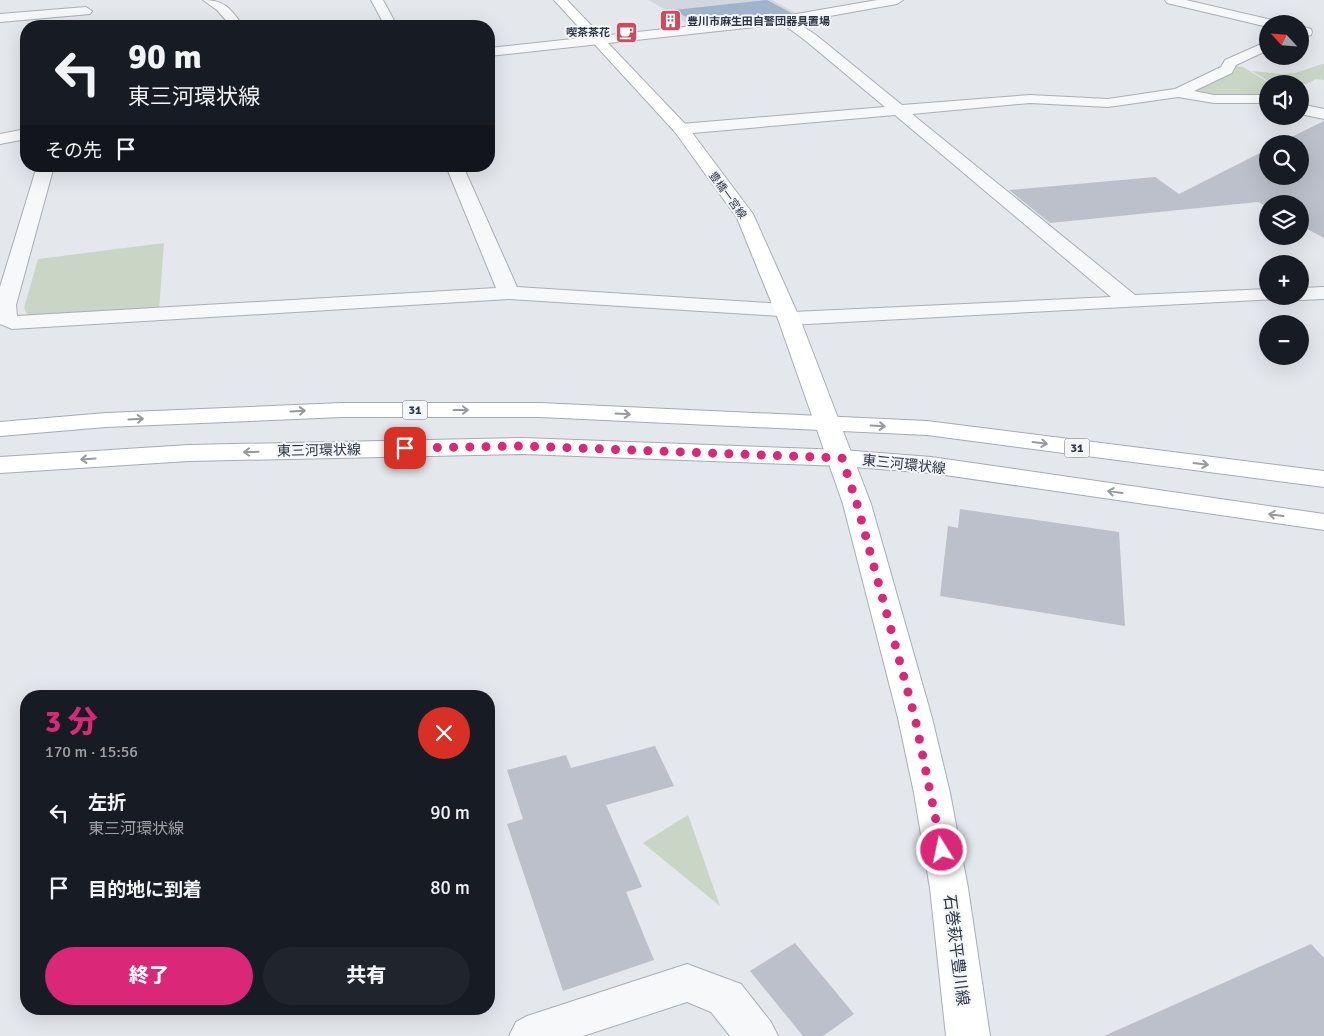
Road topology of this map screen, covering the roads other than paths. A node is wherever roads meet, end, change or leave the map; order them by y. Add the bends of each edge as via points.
1 (209, 0) edge
2 (377, 0) edge
3 (560, 0) edge
4 (897, 0) edge
5 (1171, 0) edge
6 (88, 6) edge
7 (0, 18) edge
8 (84, 20) edge
9 (232, 20) edge
10 (388, 20) edge
11 (786, 20) junction
12 (1259, 21) edge
13 (624, 24) dead end
14 (592, 29) junction
15 (689, 30) junction
16 (1259, 49) edge
17 (495, 51) edge
18 (1178, 93) junction
19 (1259, 99) edge
20 (1309, 110) edge
21 (898, 111) junction
22 (1324, 114) edge
23 (681, 129) junction
24 (20, 135) edge
25 (0, 139) edge
26 (44, 172) edge
27 (457, 172) edge
28 (509, 293) junction
29 (1324, 293) edge
30 (1309, 294) edge
31 (1259, 295) edge
32 (1130, 302) junction
33 (3, 305) edge
34 (787, 314) junction
35 (829, 424) junction
36 (0, 429) edge
37 (842, 458) junction
38 (0, 465) edge
39 (1324, 480) edge
40 (1324, 522) edge
41 (531, 1036) edge
42 (756, 1036) edge
43 (968, 1036) edge

1 - 9 street via 221,7
2 - 10 street
3 - 14 main road, 豊橋一宮線
4 - 11 street
5 - 12 street
6 - 7 street
6 - 8 street
11 - 15 street
11 - 21 street
13 - 15 street
14 - 15 street
14 - 17 street
14 - 23 main road, 豊橋一宮線
16 - 18 street via 1230,63 1227,70
18 - 19 street via 1214,99
18 - 21 street via 1108,102 1030,99
20 - 22 street
21 - 23 street
21 - 32 street
23 - 34 main road, 豊橋一宮線 via 746,218
24 - 25 street
26 - 33 street
27 - 28 street
28 - 33 street via 12,323 6,318
28 - 34 street
29 - 30 street
31 - 32 street
32 - 34 street
34 - 35 main road, 豊橋一宮線
36 -> 35 main road, 31 via 106,420 342,410 540,410
35 - 37 main road, 豊橋一宮線
35 -> 39 main road, 31 via 927,428
37 -> 38 main road, 東三河環状線 via 523,446 189,453
40 -> 37 main road, 東三河環状線 via 931,465
37 - 43 main road, 石巻萩平豊川線 via 910,699 930,783 949,888
41 - 42 street via 687,983 726,998

